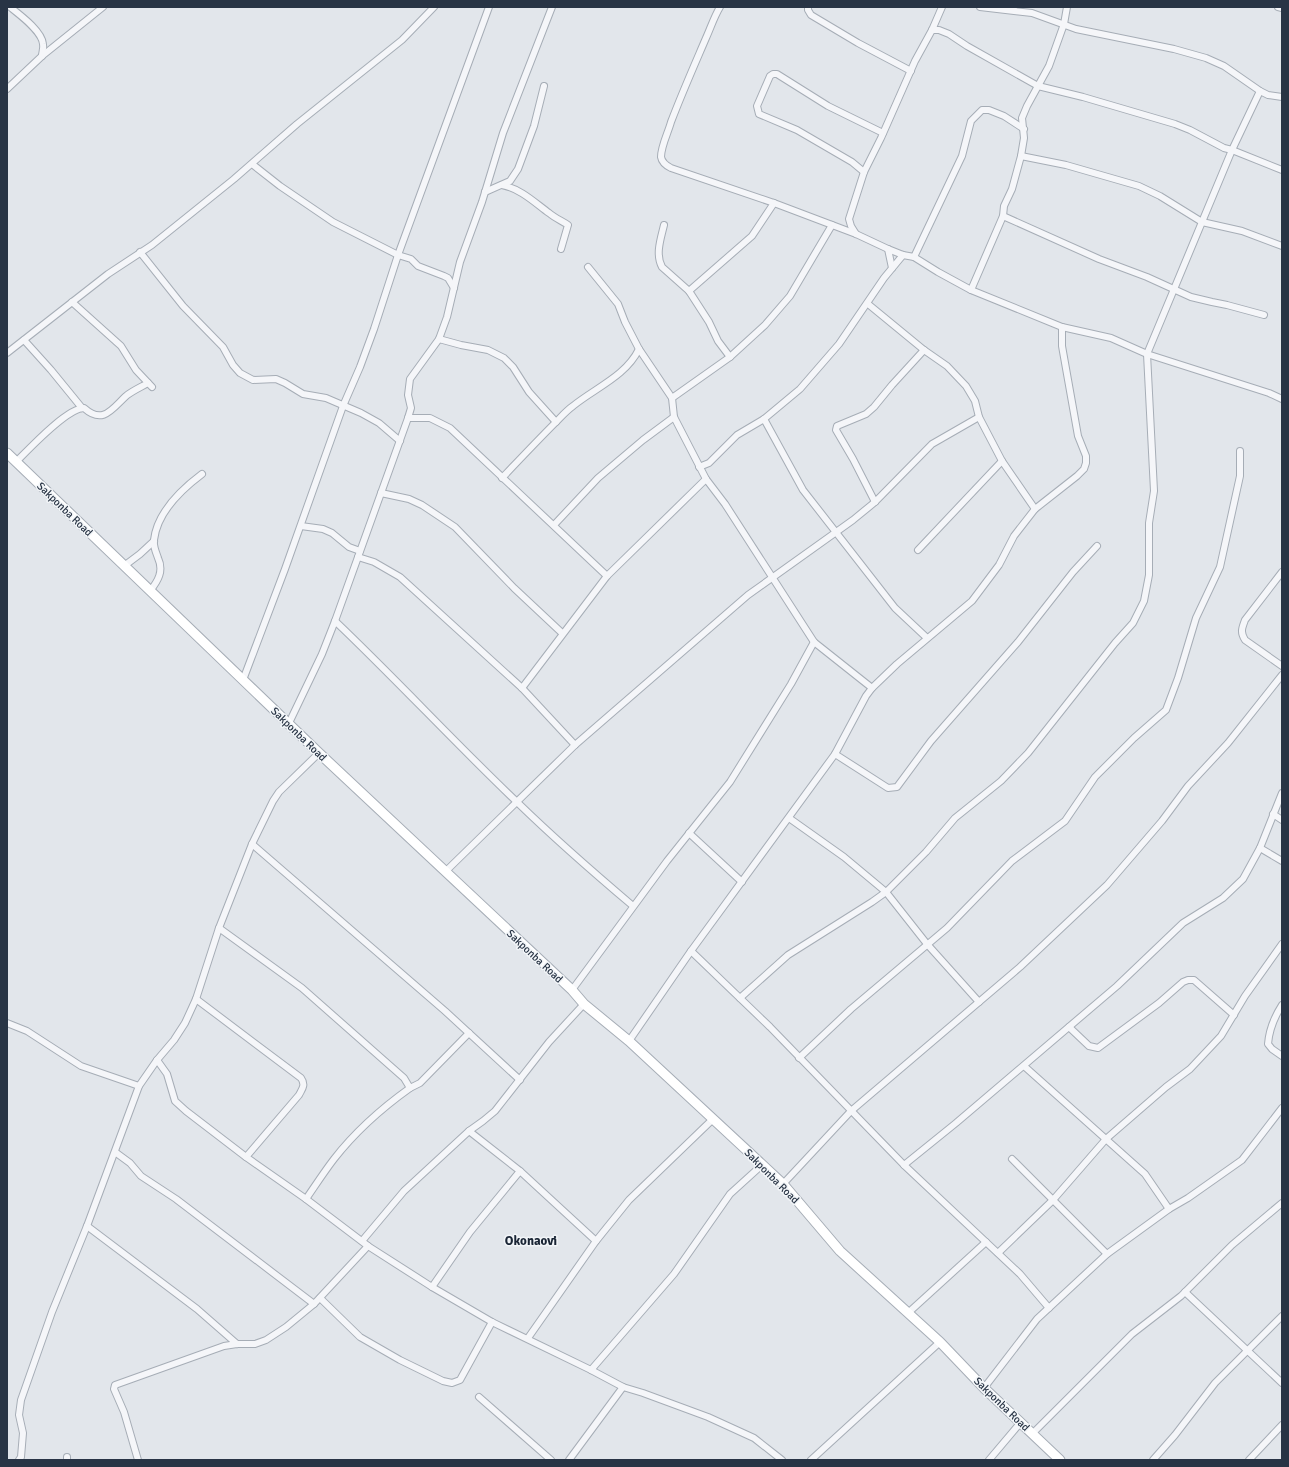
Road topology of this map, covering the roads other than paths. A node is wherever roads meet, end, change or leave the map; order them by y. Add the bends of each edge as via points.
1 (10, 7) edge
2 (103, 7) edge
3 (434, 7) edge
4 (489, 7) edge
5 (552, 7) edge
6 (720, 7) edge
7 (808, 7) edge
8 (942, 7) edge
9 (980, 7) edge
10 (1067, 7) edge
11 (1278, 7) edge
12 (1282, 8) edge
13 (1064, 24) junction
14 (932, 30) junction
15 (42, 56) junction
16 (911, 70) junction
17 (544, 86) dead end
18 (1038, 86) junction
19 (7, 89) edge
20 (1260, 91) junction
21 (1282, 97) edge
22 (1024, 129) junction
23 (883, 133) junction
24 (1232, 150) junction
25 (1021, 156) junction
26 (252, 164) junction
27 (1282, 170) edge
28 (864, 172) junction
29 (502, 185) junction
30 (485, 192) junction
31 (774, 203) junction
32 (1003, 216) junction
33 (1202, 222) junction
34 (664, 225) dead end
35 (832, 226) junction
36 (856, 234) junction
37 (1282, 246) edge
38 (561, 249) dead end
39 (888, 249) junction
40 (140, 252) junction
41 (398, 255) junction
42 (903, 255) junction
43 (914, 257) junction
44 (588, 267) dead end
45 (892, 268) junction
46 (454, 288) junction
47 (1174, 289) junction
48 (971, 290) junction
49 (689, 291) junction
50 (72, 302) junction
51 (868, 304) junction
52 (1264, 315) dead end
53 (1062, 327) junction
54 (439, 339) junction
55 (24, 340) junction
56 (639, 349) junction
57 (924, 350) junction
58 (7, 354) edge
59 (1147, 354) junction
60 (730, 357) junction
61 (672, 398) junction
62 (1282, 399) edge
63 (343, 406) junction
64 (82, 408) junction
65 (674, 417) junction
66 (979, 417) junction
67 (408, 418) junction
68 (764, 419) junction
69 (556, 422) junction
70 (400, 441) junction
71 (1240, 451) dead end
72 (7, 453) edge
73 (1002, 461) junction
74 (16, 462) junction
75 (699, 467) junction
76 (202, 474) dead end
77 (502, 478) junction
78 (706, 479) junction
79 (381, 493) junction
80 (875, 502) junction
81 (1034, 509) junction
82 (554, 525) junction
83 (301, 526) junction
84 (836, 532) junction
85 (154, 541) junction
86 (1097, 546) dead end
87 (918, 550) dead end
88 (359, 554) junction
89 (124, 566) junction
90 (1282, 572) edge
91 (607, 576) junction
92 (773, 577) junction
93 (150, 591) junction
94 (335, 621) junction
95 (562, 633) junction
96 (927, 638) junction
97 (814, 642) junction
98 (1282, 666) edge
99 (1282, 675) edge
100 (243, 680) junction
101 (522, 688) junction
102 (872, 688) junction
103 (289, 723) junction
104 (574, 745) junction
105 (319, 753) junction
106 (835, 754) junction
107 (1282, 793) edge
108 (517, 802) junction
109 (1272, 814) junction
110 (789, 818) junction
111 (1282, 820) edge
112 (689, 832) junction
113 (252, 844) junction
114 (1260, 848) junction
115 (1282, 861) edge
116 (446, 871) junction
117 (742, 882) junction
118 (886, 892) junction
119 (633, 906) junction
120 (219, 928) junction
121 (927, 944) junction
122 (1282, 944) edge
123 (691, 951) junction
124 (572, 990) junction
125 (740, 998) junction
126 (196, 999) junction
127 (979, 1002) junction
128 (584, 1004) junction
129 (1282, 1005) edge
130 (1234, 1015) junction
131 (7, 1025) edge
132 (1069, 1026) junction
133 (469, 1033) junction
134 (629, 1041) junction
135 (1282, 1056) edge
136 (800, 1058) junction
137 (157, 1060) junction
138 (1024, 1066) junction
139 (520, 1080) junction
140 (139, 1086) junction
141 (410, 1088) junction
142 (1282, 1108) edge
143 (850, 1111) junction
144 (713, 1119) junction
145 (469, 1131) junction
146 (1106, 1139) junction
147 (115, 1152) junction
148 (246, 1157) junction
149 (1012, 1160) dead end
150 (762, 1165) junction
151 (904, 1165) junction
152 (520, 1171) junction
153 (782, 1184) junction
154 (306, 1199) junction
155 (1053, 1200) junction
156 (1282, 1203) edge
157 (1169, 1209) junction
158 (87, 1226) junction
159 (362, 1241) junction
160 (596, 1241) junction
161 (986, 1242) junction
162 (368, 1246) junction
163 (998, 1253) junction
164 (1107, 1254) junction
165 (432, 1287) junction
166 (1185, 1292) junction
167 (320, 1298) junction
168 (314, 1304) junction
169 (1049, 1308) junction
170 (908, 1312) junction
171 (1282, 1316) edge
172 (492, 1322) junction
173 (528, 1338) junction
174 (940, 1342) junction
175 (237, 1344) junction
176 (1248, 1350) junction
177 (591, 1370) junction
178 (1282, 1383) edge
179 (622, 1387) junction
180 (984, 1388) junction
181 (479, 1397) dead end
182 (1021, 1422) junction
183 (1282, 1425) edge
184 (1032, 1434) junction
185 (19, 1460) edge
186 (138, 1460) edge
187 (551, 1460) edge
188 (569, 1460) edge
189 (782, 1460) edge
190 (811, 1460) edge
191 (989, 1460) edge
192 (1060, 1460) edge
193 (1153, 1460) edge
194 (1249, 1460) edge

1 - 15 street via 40,35 43,43
2 - 15 street
3 - 26 street via 402,40 297,124
4 - 41 street
5 - 30 street via 503,133
6 - 31 street via 682,91 661,153 662,160 671,168
7 - 16 street via 811,15
8 - 14 street
9 - 13 street via 1032,13
10 - 13 street
11 - 12 street
13 - 18 street via 1049,66
13 - 20 street via 1076,29 1206,58 1224,66
14 - 16 street
14 - 18 street via 949,34
15 - 19 street
16 - 23 street
17 - 29 street via 534,126 518,168 510,180
18 - 22 street via 1022,118
18 - 24 street via 1175,124
20 - 21 street
20 - 24 street
22 - 25 street
22 - 43 street via 989,110 982,110 973,118 962,156
23 - 28 street
23 - 28 street via 828,106 777,74 770,76 757,106 759,114 797,130 852,162
24 - 27 street
24 - 33 street
25 - 32 street
25 - 33 street via 1066,165 1139,186
26 - 40 street
26 - 41 street via 333,222
28 - 36 street via 849,219
29 - 30 street
29 - 38 street via 530,198 568,225
30 - 46 street via 460,262
31 - 35 street
31 - 49 street via 752,236
32 - 47 street
32 - 48 street
33 - 37 street via 1242,231
33 - 47 street
34 - 49 street via 659,261 662,267
35 - 36 street
35 - 60 street via 790,296 765,326
36 - 39 street
39 - 42 street
39 - 45 street
40 - 50 street
40 - 63 street via 183,306 223,347 240,374 253,380 276,379 303,394 326,398
41 - 46 street via 448,278
41 - 63 street via 370,342
42 - 43 street
42 - 45 street
43 - 48 street
44 - 56 street via 618,304
45 - 51 street
46 - 54 street
47 - 52 street via 1191,296
47 - 59 street
48 - 53 street
49 - 60 street
50 - 55 street
50 - 64 street via 121,346 136,370 150,385 127,396 105,415 98,416
51 - 57 street
51 - 68 street via 839,344 800,389
53 - 59 street via 1111,338
53 - 81 street via 1062,346 1078,436 1086,463 1077,476
54 - 67 street via 410,379 408,395 411,408
54 - 69 street via 488,350 504,358 529,392
55 - 58 street
55 - 64 street
56 - 61 street
56 - 69 street via 620,372 572,406
57 - 66 street via 947,366 966,386 975,400
57 - 80 street via 874,407 866,414 836,428
59 - 62 street
59 - 118 street via 1154,491 1149,523 1149,575 1144,601 1133,623 1028,753 1001,781 955,818
60 - 61 street
61 - 65 street
63 - 70 street via 379,423
63 - 83 street
64 - 74 street via 55,423
65 - 75 street
65 - 82 street via 598,478
66 - 73 street
66 - 80 street via 932,444
67 - 70 street
67 - 77 street via 430,418 450,428
68 - 75 street via 737,436 709,463
68 - 84 street via 803,490
69 - 77 street
70 - 79 street
71 - 121 street via 1240,476 1220,567 1196,618 1166,710 1095,777 1065,821 1012,861 947,928
72 - 74 main road, Sakponba Road
73 - 81 street
73 - 87 street
74 - 89 main road, Sakponba Road
75 - 78 street
76 - 85 street via 180,492 166,510
77 - 82 street
78 - 91 street
78 - 92 street
79 - 88 street
79 - 95 street via 409,499 455,527
80 - 84 street
81 - 96 street via 1014,536 999,565 972,601
82 - 91 street
83 - 88 street via 324,529
83 - 100 street
84 - 92 street
84 - 96 street via 895,608
85 - 89 street
85 - 93 street via 161,574
86 - 106 street via 1073,572 1018,642 931,741 897,787 888,788
88 - 94 street
88 - 101 street via 400,577
89 - 93 main road, Sakponba Road
90 - 98 street via 1241,628 1244,640
91 - 95 street
92 - 97 street
92 - 104 street via 748,595
93 - 100 main road, Sakponba Road
94 - 103 street
94 - 108 street
95 - 101 street
96 - 102 street
97 - 102 street
97 - 112 street via 730,782
99 - 127 street via 1228,743 1188,786 1162,821 1107,885
100 - 103 main road, Sakponba Road
101 - 104 street
102 - 106 street
103 - 105 main road, Sakponba Road
104 - 108 street
105 - 113 street via 279,792
105 - 116 main road, Sakponba Road
106 - 110 street
107 - 109 street
108 - 116 street
108 - 119 street
109 - 111 street
109 - 114 street
110 - 117 street
110 - 118 street via 844,857
112 - 117 street
112 - 119 street
113 - 120 street
113 - 133 street
114 - 115 street
114 - 132 street via 1242,879 1223,898 1182,923 1117,986
116 - 124 main road, Sakponba Road
117 - 123 street
118 - 121 street
118 - 125 street via 788,954
119 - 124 street
120 - 126 street
120 - 141 street via 302,988 404,1078
121 - 127 street
121 - 136 street via 851,1009
122 - 130 street
123 - 125 street
123 - 134 street
124 - 128 main road, Sakponba Road
125 - 136 street
126 - 137 street via 185,1024
126 - 148 street via 304,1082 299,1095
127 - 143 street
128 - 134 main road, Sakponba Road
128 - 139 street via 549,1042
129 - 135 street via 1268,1044
130 - 132 street via 1194,980 1188,980 1098,1048 1089,1046
130 - 146 street via 1221,1036 1190,1069
131 - 140 street via 27,1031 81,1066
132 - 138 street
133 - 139 street
133 - 141 street via 420,1082
134 - 144 main road, Sakponba Road
136 - 143 street
137 - 140 street
137 - 148 street via 167,1074 175,1101
138 - 146 street
138 - 151 street
139 - 145 street via 495,1111
140 - 147 street
141 - 154 street via 378,1113 350,1140 334,1158
142 - 157 street via 1242,1160
143 - 151 street
143 - 153 street
144 - 150 main road, Sakponba Road
144 - 160 street via 629,1200
145 - 152 street
145 - 159 street via 404,1191
146 - 155 street
146 - 157 street via 1145,1174
147 - 158 street
147 - 168 street via 130,1163 141,1176 176,1199
148 - 154 street
149 - 155 street
150 - 153 main road, Sakponba Road
150 - 177 street via 730,1194 674,1274
151 - 161 street
152 - 160 street
152 - 165 street via 470,1232
153 - 170 main road, Sakponba Road via 840,1250
154 - 159 street
155 - 163 street
155 - 164 street
156 - 166 street via 1232,1245
157 - 164 street
158 - 175 street via 197,1309
158 - 185 street via 52,1312 21,1400 23,1433
159 - 162 street
160 - 173 street
161 - 163 street
161 - 170 street
162 - 165 street
162 - 167 street
163 - 169 street
164 - 169 street
165 - 172 street
166 - 176 street
166 - 184 street via 1132,1334
167 - 168 street
167 - 172 street via 360,1337 400,1360 452,1383 460,1380
168 - 175 street via 266,1340 255,1344
169 - 180 street via 1036,1319
170 - 174 main road, Sakponba Road
171 - 176 street
172 - 173 street
173 - 177 street
174 - 180 main road, Sakponba Road
174 - 190 street
175 - 186 street via 224,1346 115,1385 114,1389 124,1412
176 - 178 street
176 - 193 street via 1215,1383
177 - 179 street
179 - 188 street
179 - 189 street via 708,1417 754,1438
180 - 182 main road, Sakponba Road
181 - 187 street
182 - 184 main road, Sakponba Road
182 - 191 street
183 - 194 street
184 - 192 main road, Sakponba Road

